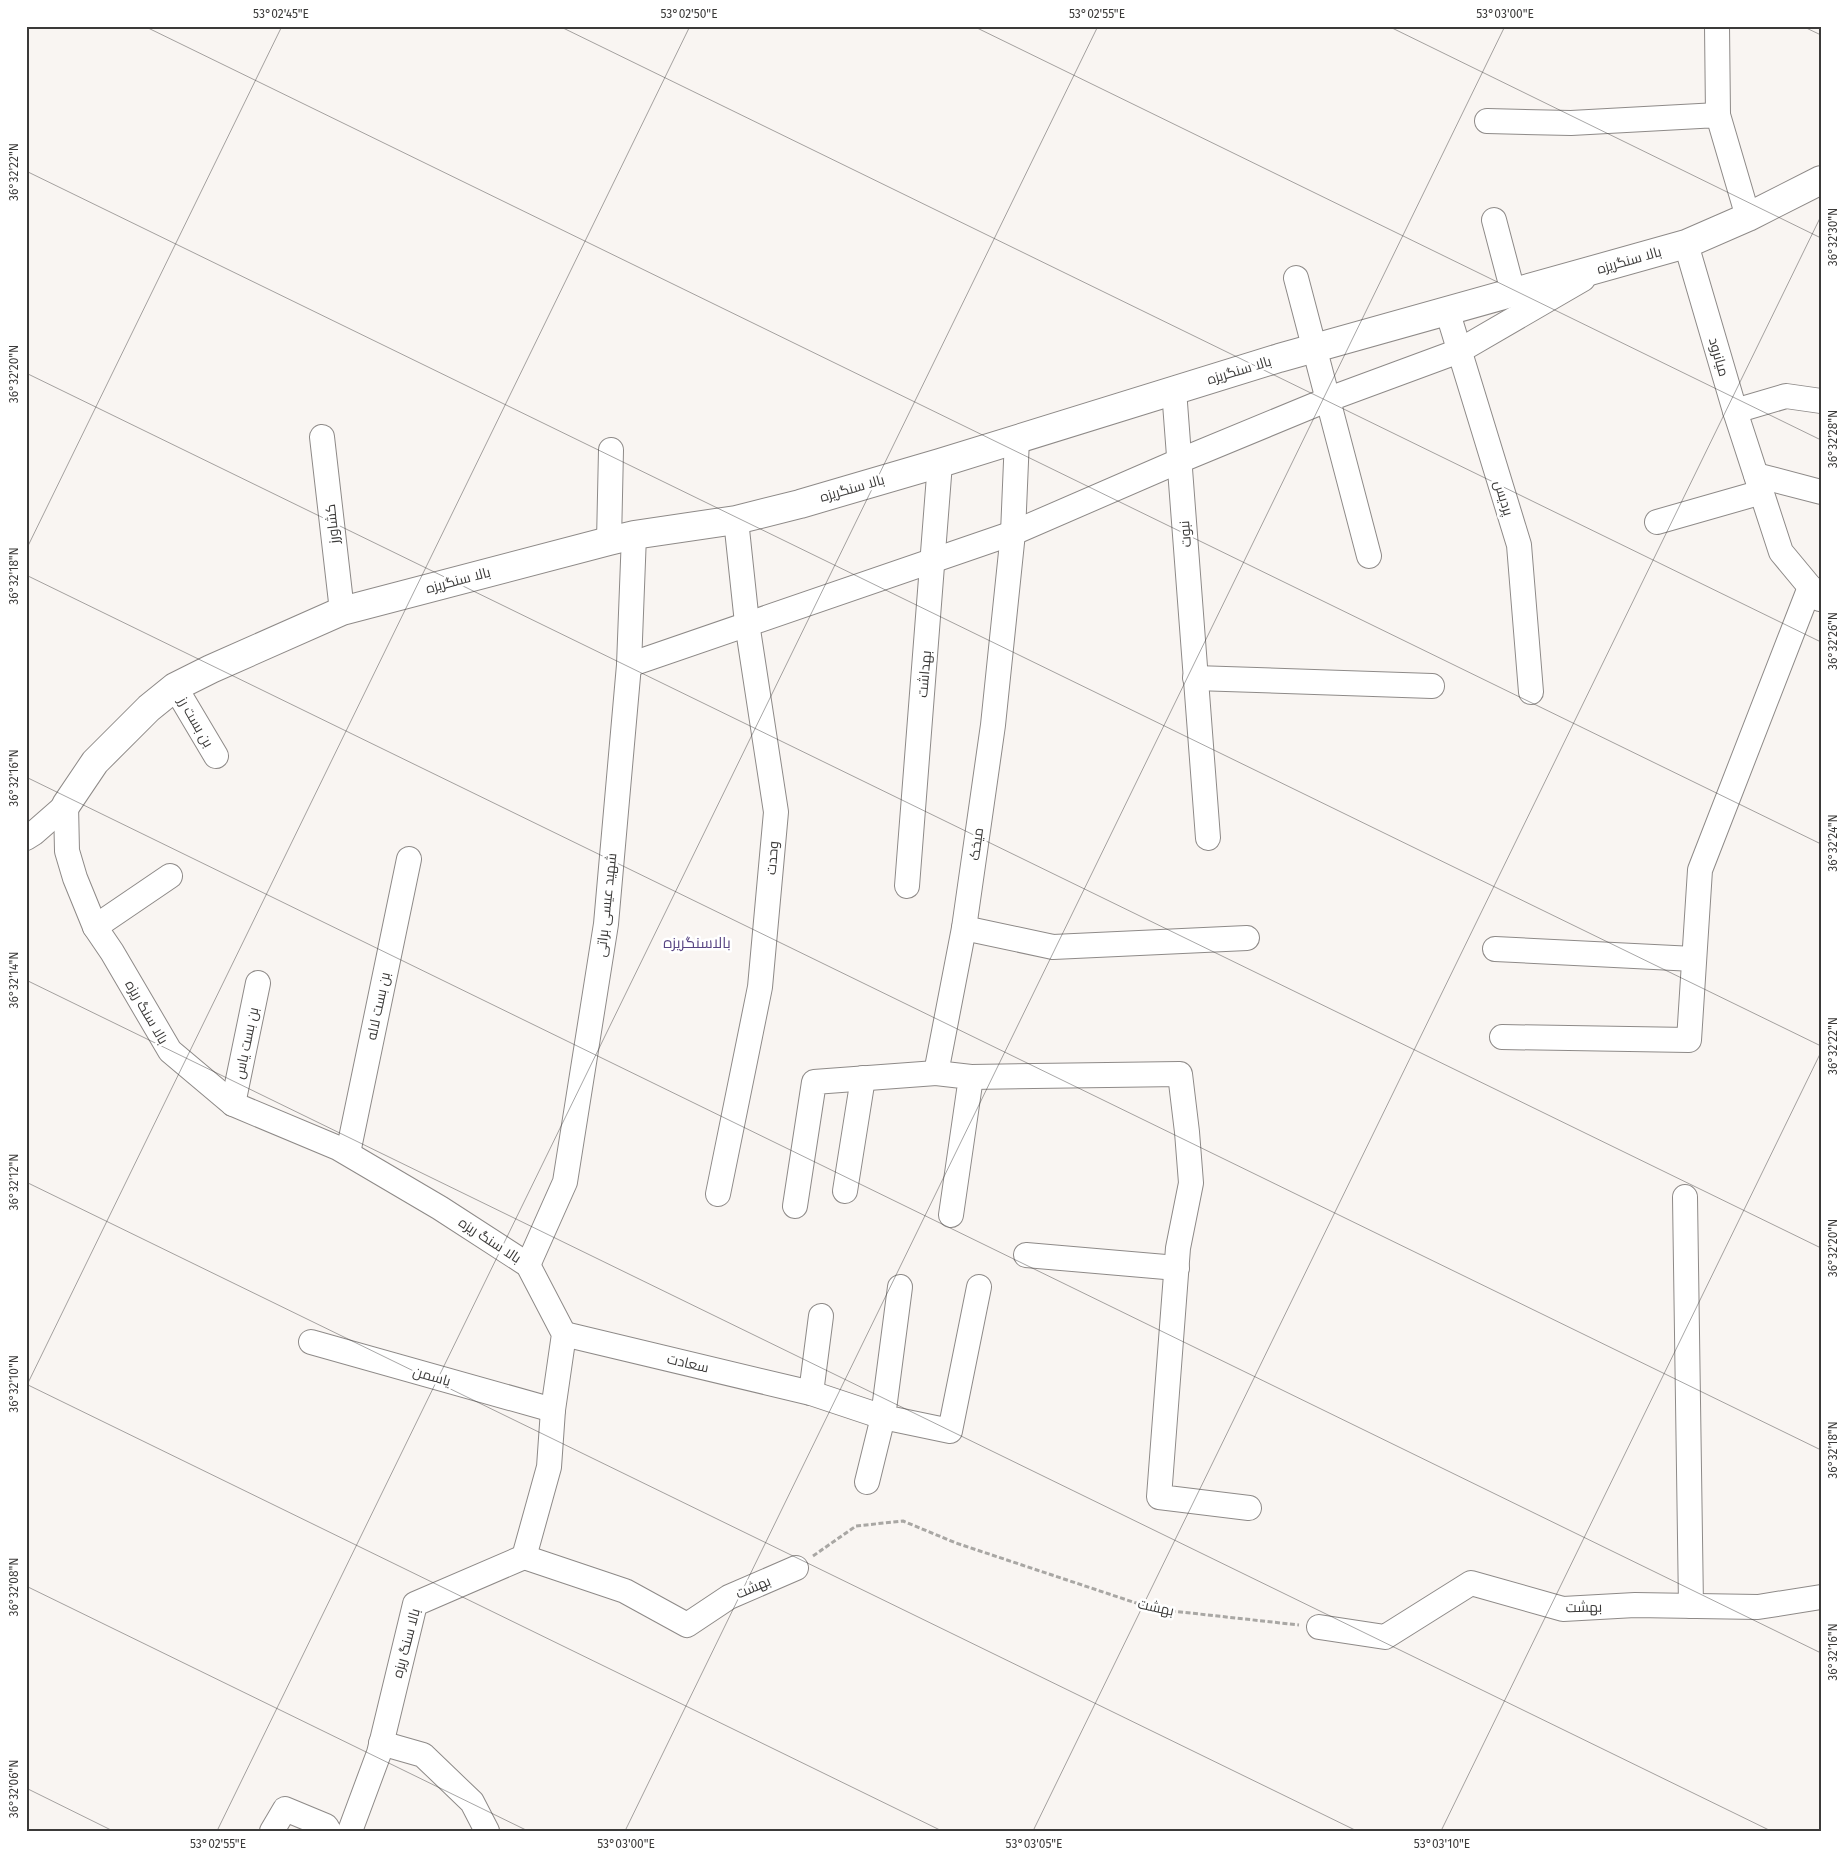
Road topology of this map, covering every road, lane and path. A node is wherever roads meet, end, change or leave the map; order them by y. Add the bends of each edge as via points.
1 (1717, 26) edge
2 (1718, 115) junction
3 (1487, 121) dead end
4 (1821, 180) edge
5 (1748, 217) junction
6 (1494, 220) dead end
7 (1686, 244) junction
8 (1600, 268) junction
9 (1296, 278) dead end
10 (1512, 292) junction
11 (1447, 310) junction
12 (1315, 348) junction
13 (1459, 351) junction
14 (1174, 390) junction
15 (1328, 399) junction
16 (1821, 401) edge
17 (1735, 411) junction
18 (322, 437) dead end
19 (1017, 438) junction
20 (611, 450) dead end
21 (1179, 460) junction
22 (940, 462) junction
23 (1759, 484) junction
24 (1821, 492) edge
25 (736, 520) junction
26 (1657, 522) dead end
27 (1013, 533) junction
28 (622, 538) junction
29 (1369, 556) dead end
30 (933, 560) junction
31 (1815, 594) edge
32 (342, 611) junction
33 (747, 623) junction
34 (629, 665) junction
35 (1195, 678) junction
36 (1432, 686) dead end
37 (176, 687) junction
38 (1531, 692) dead end
39 (216, 756) dead end
40 (66, 805) junction
41 (26, 838) edge
42 (1208, 838) dead end
43 (409, 859) dead end
44 (170, 876) dead end
45 (907, 886) dead end
46 (95, 927) junction
47 (964, 928) junction
48 (1247, 938) dead end
49 (1495, 949) dead end
50 (1694, 959) junction
51 (258, 982) dead end
52 (1502, 1037) dead end
53 (936, 1073) junction
54 (971, 1077) junction
55 (863, 1078) junction
56 (233, 1104) junction
57 (348, 1153) junction
58 (845, 1191) dead end
59 (718, 1194) dead end
60 (1685, 1196) dead end
61 (795, 1206) dead end
62 (951, 1215) dead end
63 (1026, 1256) dead end
64 (528, 1265) junction
65 (1177, 1268) junction
66 (900, 1287) dead end
67 (979, 1287) dead end
68 (821, 1316) dead end
69 (564, 1334) junction
70 (310, 1342) dead end
71 (811, 1393) junction
72 (553, 1410) junction
73 (883, 1417) junction
74 (868, 1482) dead end
75 (1248, 1508) dead end
76 (524, 1557) junction
77 (796, 1568) joint
78 (1821, 1597) edge
79 (1691, 1606) junction
80 (1319, 1628) joint
81 (381, 1743) junction
82 (272, 1831) edge
83 (329, 1831) edge
84 (350, 1831) edge
85 (487, 1831) edge

1 - 2 street
2 - 3 street via 1570,123
2 - 5 street
4 - 5 street
5 - 7 street
6 - 10 street
7 - 8 street, بالا سنگریزه
7 - 17 street, میانرود
8 - 10 street, بالا سنگریزه
8 - 13 street
9 - 12 street
10 - 11 street, بالا سنگریزه
11 - 12 street, بالا سنگریزه
11 - 13 street, پردیس
12 - 14 street, بالا سنگریزه
12 - 15 street
13 - 15 street
13 - 38 street, پردیس via 1519,545
14 - 19 street, بالا سنگریزه
14 - 21 street, نبوت
15 - 21 street
15 - 29 street
16 - 17 street via 1786,396
17 - 23 street, میانرود
18 - 32 street, کشاورز
19 - 22 street, بالا سنگریزه
19 - 27 street, میخک
20 - 28 street, شهید عیسی براتی
21 - 27 street
21 - 35 street, نبوت
22 - 25 street, بالا سنگریزه
22 - 30 street, بهداشت
23 - 24 street
23 - 26 street
23 - 31 street, میانرود via 1781,552
25 - 28 street, بالا سنگریزه
25 - 33 street, وحدت
27 - 30 street
27 - 47 street, میخک via 993,725
28 - 32 street, بالا سنگریزه
28 - 34 street, شهید عیسی براتی
30 - 33 street
30 - 45 street, بهداشت
31 - 50 street via 1700,870
32 - 37 street, بالا سنگریزه
33 - 34 street
33 - 59 street, وحدت via 776,812 760,988
34 - 64 street, شهید عیسی براتی via 606,924 565,1182
35 - 36 street
35 - 42 street, نبوت
37 - 39 street, بن بست رز
37 - 40 street, بالا سنگریزه via 113,742
40 - 41 street
40 - 46 street, بالا سنگ ریزه via 67,851
43 - 57 street, بن بست لاله
44 - 46 street
46 - 56 street, بالا سنگ ریزه via 170,1051
47 - 48 street via 1053,947
47 - 53 street, میخک
49 - 50 street
50 - 52 street via 1689,1040
51 - 56 street, بن بست یاس
53 - 54 street
53 - 55 street
54 - 62 street
54 - 65 street via 1180,1074 1190,1183
55 - 58 street
55 - 61 street via 814,1082
56 - 57 street, بالا سنگ ریزه
57 - 64 street, بالا سنگ ریزه
60 - 79 street
63 - 65 street
64 - 69 street, بالا سنگ ریزه
65 - 75 street via 1160,1497
66 - 73 street
67 - 73 street, سعادت via 950,1431
68 - 71 street
69 - 71 street, سعادت
69 - 72 street
70 - 72 street, یاسمن
71 - 73 street, سعادت
72 - 76 street via 550,1467
73 - 74 street
76 - 77 street, بهشت via 625,1591 688,1625 729,1597
76 - 81 street, بالا سنگ ریزه via 415,1604
77 - 80 path, بهشت via 856,1526 903,1521 956,1543 1154,1609
78 - 79 street, بهشت via 1758,1607
79 - 80 street, بهشت via 1563,1609 1471,1582 1385,1638
81 - 84 street, بالا سنگ ریزه
81 - 85 street via 423,1755 472,1802
82 - 83 street via 285,1809 326,1826

